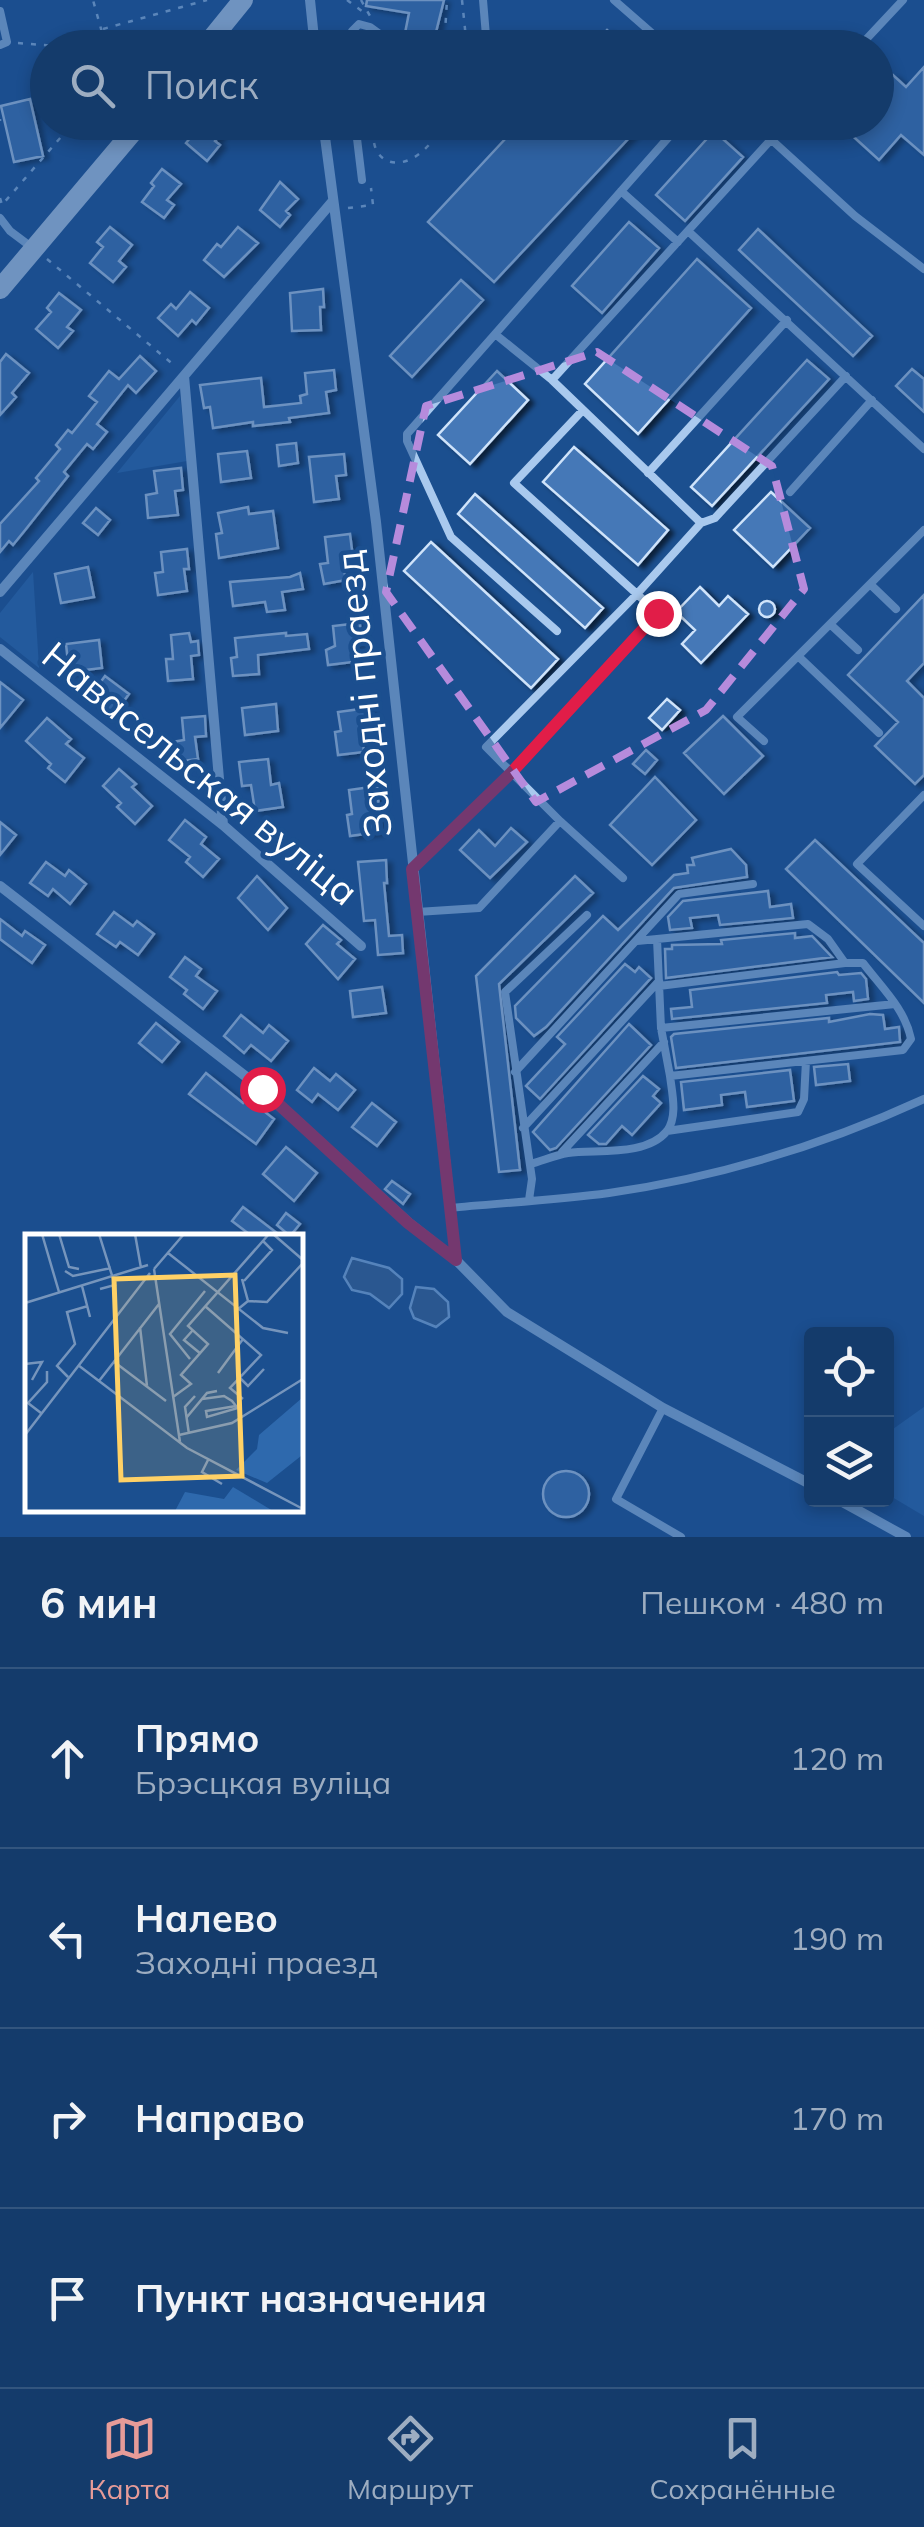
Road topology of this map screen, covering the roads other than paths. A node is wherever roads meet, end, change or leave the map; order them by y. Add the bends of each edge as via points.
1 (310, 0) edge
2 (483, 0) edge
3 (614, 0) edge
4 (903, 0) edge
5 (240, 2) edge
6 (0, 10) edge
7 (218, 30) edge
8 (313, 30) edge
9 (353, 30) edge
10 (375, 30) edge
11 (486, 30) edge
12 (648, 30) edge
13 (875, 30) edge
14 (4, 44) edge
15 (126, 140) edge
16 (325, 140) edge
17 (357, 140) edge
18 (666, 140) edge
19 (771, 140) joint
20 (362, 180) dead end
21 (622, 191) junction
22 (332, 202) junction
23 (0, 218) edge
24 (688, 230) junction
25 (678, 242) junction
26 (34, 248) junction
27 (924, 270) edge
28 (0, 289) edge
29 (787, 320) junction
30 (496, 334) junction
31 (185, 376) junction
32 (846, 376) junction
33 (552, 380) junction
34 (872, 400) junction
35 (583, 410) junction
36 (924, 449) edge
37 (648, 473) junction
38 (790, 492) dead end
39 (701, 524) junction
40 (924, 530) edge
41 (870, 584) junction
42 (0, 592) edge
43 (638, 594) junction
44 (896, 609) dead end
45 (830, 624) junction
46 (557, 631) dead end
47 (0, 649) edge
48 (858, 650) dead end
49 (798, 656) junction
50 (879, 733) dead end
51 (764, 741) dead end
52 (511, 773) junction
53 (924, 795) edge
54 (560, 821) junction
55 (223, 825) junction
56 (412, 869) junction
57 (623, 878) dead end
58 (753, 884) dead end
59 (0, 886) edge
60 (416, 912) junction
61 (587, 915) dead end
62 (924, 926) edge
63 (657, 939) junction
64 (637, 940) junction
65 (361, 946) dead end
66 (844, 962) junction
67 (659, 984) junction
68 (895, 1004) junction
69 (661, 1028) junction
70 (664, 1042) junction
71 (806, 1061) junction
72 (515, 1072) junction
73 (670, 1076) junction
74 (924, 1099) edge
75 (523, 1128) junction
76 (667, 1131) junction
77 (558, 1156) junction
78 (530, 1164) junction
79 (529, 1200) junction
80 (449, 1208) junction
81 (456, 1260) junction
82 (663, 1408) junction
83 (804, 1481) edge
84 (852, 1507) edge
85 (681, 1537) edge
86 (906, 1537) edge

1 - 8 street
2 - 11 lane
3 - 12 lane
4 - 13 lane
5 - 7 main road
6 - 14 lane
9 - 10 lane via 359,24
15 - 26 main road
16 - 22 street, Заходні праезд
17 - 20 lane
18 - 21 lane
19 - 24 lane
19 - 27 lane
21 - 25 lane
21 - 30 lane
22 - 31 street
22 - 56 street, Заходні праезд via 376,522
23 - 26 lane
24 - 25 lane
24 - 29 lane
25 - 33 lane
26 - 28 main road
29 - 32 lane
29 - 37 lane
30 - 33 lane
30 - 46 lane via 407,434 407,442 450,537
31 - 42 street
31 - 55 street
32 - 34 lane
32 - 39 lane via 716,518
33 - 35 lane
34 - 36 lane
34 - 38 lane
35 - 37 lane
35 - 43 lane via 514,483
37 - 39 lane
39 - 43 lane
40 - 41 lane
41 - 44 lane
41 - 45 lane
43 - 52 lane via 658,613
43 - 52 lane via 486,747
45 - 48 lane
45 - 49 lane
47 - 55 street, Навасельская вуліца
49 - 50 lane
49 - 51 lane via 737,718
52 - 54 lane
52 - 56 lane
53 - 62 lane via 857,864
54 - 57 lane
54 - 60 lane via 478,908
55 - 65 street, Навасельская вуліца
56 - 60 street, Заходні праезд
58 - 64 lane via 679,894
59 - 81 street via 262,1089
60 - 80 street, Заходні праезд
61 - 72 lane via 505,992
63 - 64 lane
63 - 66 lane via 808,924
63 - 67 lane
64 - 72 lane
66 - 67 lane
66 - 68 lane via 863,964
67 - 69 lane
67 - 75 lane
68 - 69 lane
68 - 71 lane via 907,1018 911,1039 903,1050
69 - 70 lane
70 - 73 lane
70 - 77 lane
71 - 73 lane
71 - 76 lane via 798,1112
72 - 75 lane
73 - 76 lane via 674,1113
74 - 79 lane via 846,1133 732,1168
75 - 78 lane
76 - 77 lane via 616,1152
77 - 78 lane
78 - 79 lane
79 - 80 lane
80 - 81 street, Заходні праезд
81 - 82 street via 507,1312
82 - 83 street
82 - 85 lane via 616,1499
84 - 86 street

